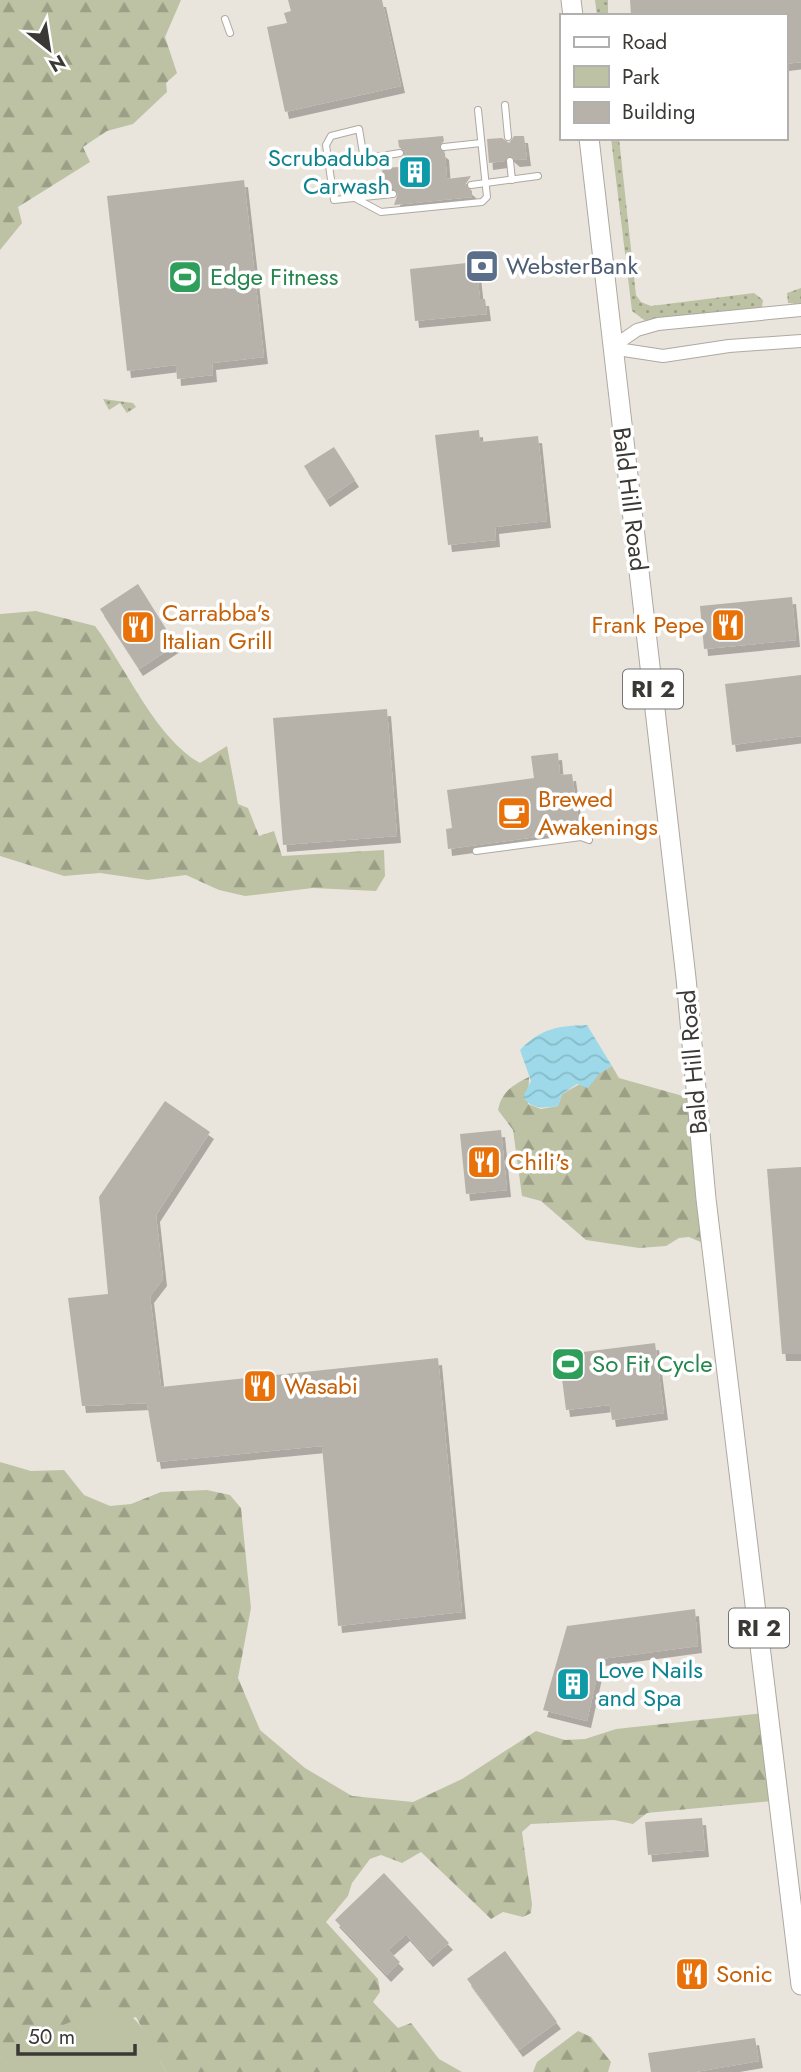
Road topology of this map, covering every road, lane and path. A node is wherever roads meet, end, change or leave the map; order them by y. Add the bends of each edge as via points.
1 (225, 19) dead end
2 (230, 33) dead end
3 (505, 105) dead end
4 (478, 110) dead end
5 (508, 137) dead end
6 (589, 140) edge
7 (481, 143) junction
8 (444, 147) dead end
9 (400, 153) dead end
10 (364, 159) junction
11 (510, 161) dead end
12 (338, 163) dead end
13 (538, 176) dead end
14 (512, 180) junction
15 (487, 182) junction
16 (471, 184) dead end
17 (393, 194) dead end
18 (355, 198) junction
19 (801, 310) edge
20 (801, 341) edge
21 (611, 348) junction
22 (589, 840) dead end
23 (476, 851) dead end
24 (801, 1985) edge

1 - 2 lane
3 - 5 lane
4 - 7 lane
6 - 21 main road, Bald Hill Road / RI 2
7 - 8 lane
7 - 15 lane
9 - 10 lane
10 - 12 lane
10 - 18 lane via 359,130 331,136 326,145 334,200
11 - 14 lane
13 - 14 lane
14 - 15 lane
15 - 16 lane
15 - 18 lane via 487,197 482,202 445,208 381,212
17 - 18 lane
19 - 21 street via 658,324 637,330
20 - 21 street via 663,356
21 - 24 main road, Bald Hill Road / RI 2 via 686,978 705,1199
22 - 23 lane via 581,837

